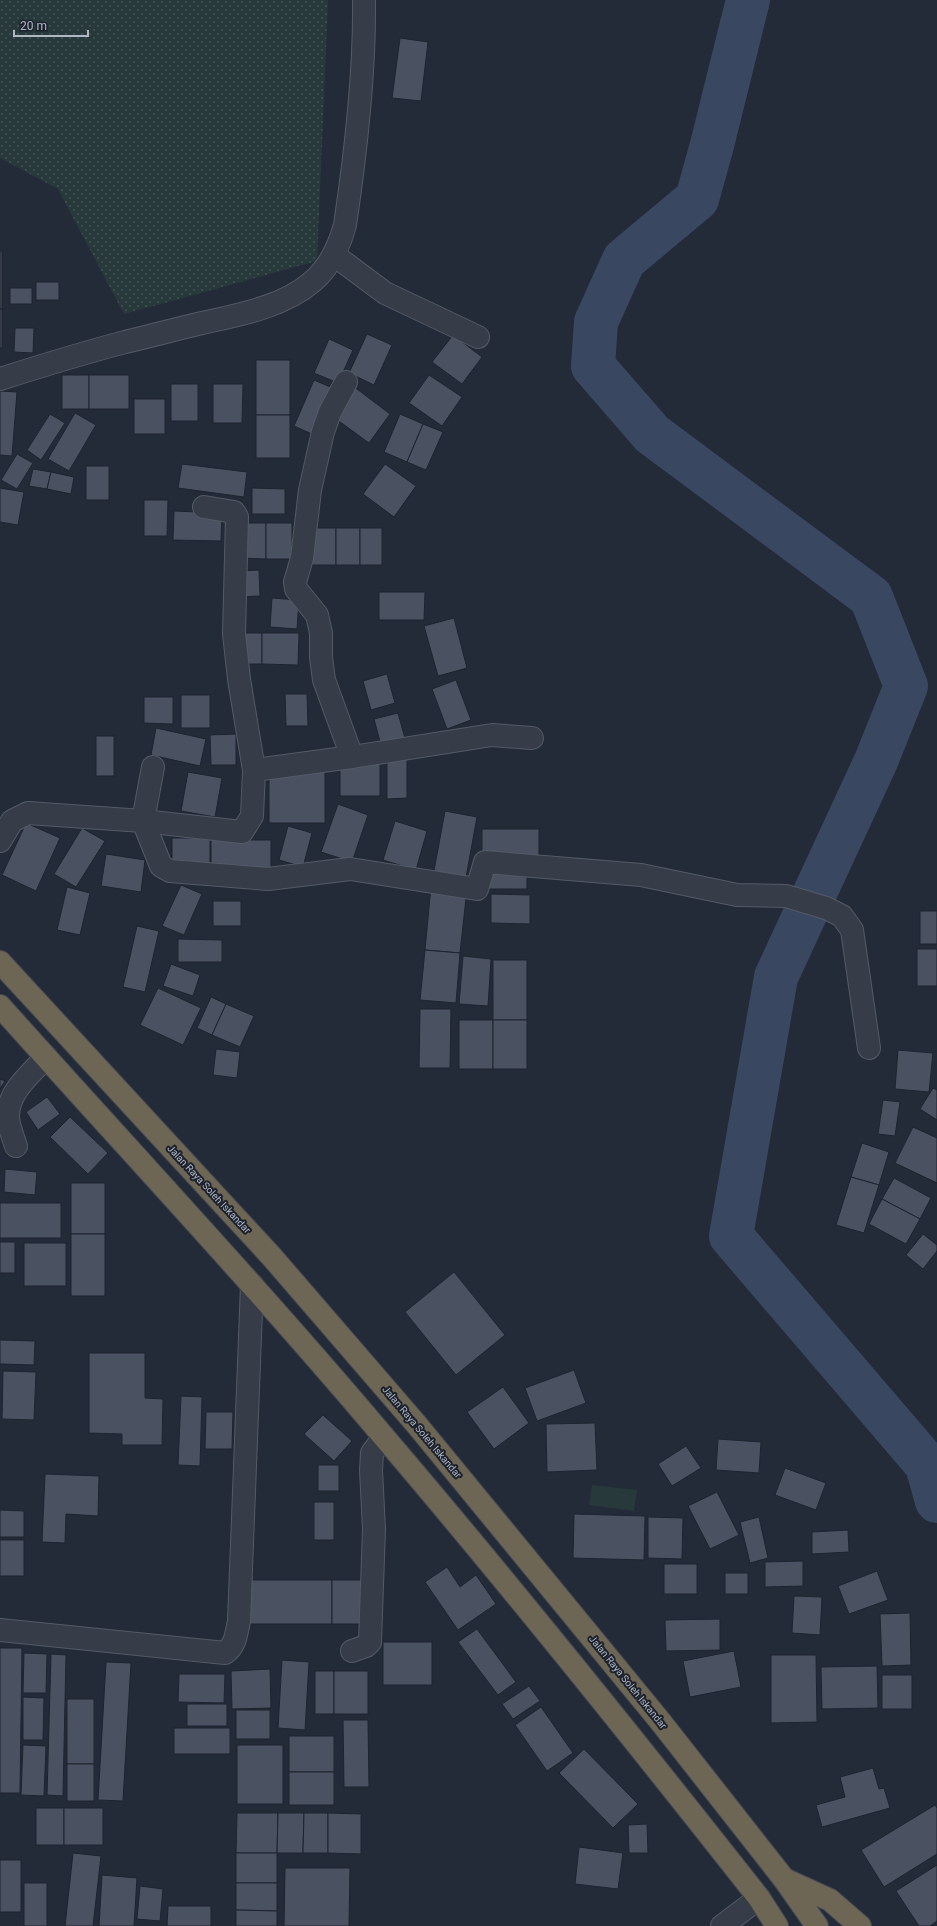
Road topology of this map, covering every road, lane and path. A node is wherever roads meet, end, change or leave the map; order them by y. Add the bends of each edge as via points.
1 (364, 0) edge
2 (334, 255) junction
3 (478, 337) dead end
4 (0, 379) edge
5 (346, 382) dead end
6 (204, 507) dead end
7 (532, 738) dead end
8 (352, 757) junction
9 (153, 767) dead end
10 (254, 770) junction
11 (143, 820) junction
12 (0, 841) edge
13 (0, 962) edge
14 (0, 1006) edge
15 (869, 1048) dead end
16 (46, 1057) junction
17 (16, 1146) dead end
18 (231, 1213) junction
19 (206, 1234) junction
20 (252, 1285) junction
21 (384, 1437) junction
22 (0, 1630) edge
23 (352, 1651) dead end
24 (784, 1879) junction
25 (759, 1898) junction
26 (722, 1926) edge
27 (776, 1926) edge
28 (817, 1926) edge
29 (860, 1926) edge

1 - 2 street via 359,101 350,197 346,225
2 - 3 street via 385,293
2 - 4 street via 312,282 283,299 233,316 67,358
5 - 8 street via 330,412 321,439 310,490 302,558 295,582 296,589 317,616 321,633 324,680
6 - 10 street via 234,512 237,517 234,634
7 - 8 street via 492,735
8 - 10 street
9 - 11 street
10 - 11 street via 252,816 242,832
11 - 12 street via 28,813 12,820
11 - 15 street via 161,866 170,871 268,879 350,870 477,889 484,862 641,875 737,895 786,896 826,908 842,916 852,930
13 - 18 highway, Jalan Raya Soleh Iskandar
14 - 16 highway
16 - 17 street via 15,1090 10,1102 8,1116
16 - 19 highway
18 - 19 highway
18 - 24 highway, Jalan Raya Soleh Iskandar via 417,1425 655,1714
19 - 20 highway
20 - 21 highway
20 - 22 street via 239,1621 235,1643 225,1653
21 - 23 street via 372,1453 374,1530 370,1642
21 - 25 highway via 632,1737
24 - 28 highway, Jalan Raya Soleh Iskandar
24 - 29 highway via 830,1900
25 - 26 street
25 - 27 highway

